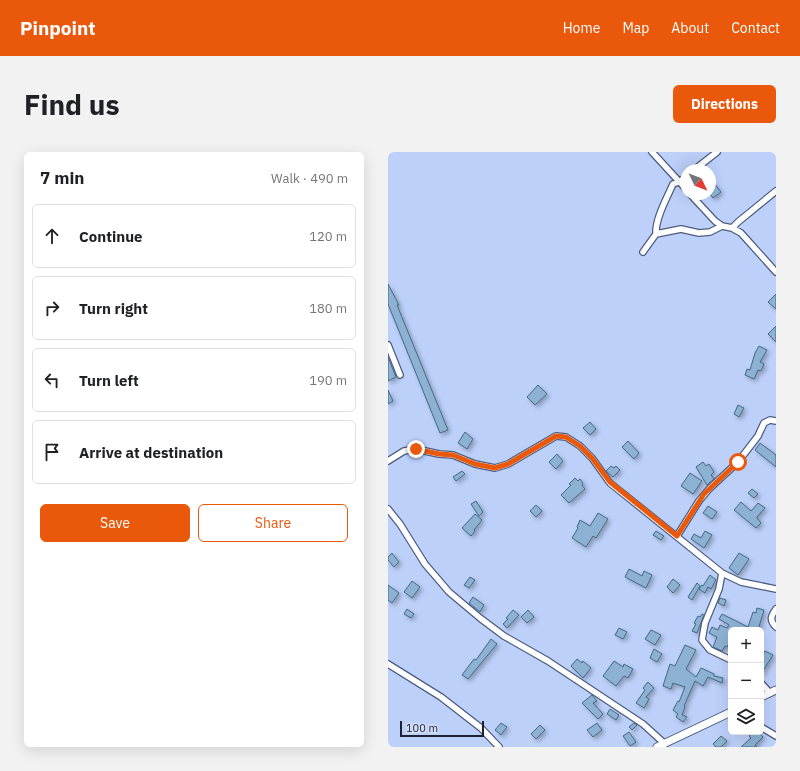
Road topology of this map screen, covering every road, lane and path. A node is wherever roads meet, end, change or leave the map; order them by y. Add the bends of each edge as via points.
1 (652, 152) edge
2 (717, 152) edge
3 (702, 164) edge
4 (679, 182) joint
5 (776, 191) edge
6 (696, 200) edge
7 (722, 226) junction
8 (732, 228) junction
9 (656, 234) junction
10 (643, 252) dead end
11 (776, 272) edge
12 (388, 345) edge
13 (400, 375) dead end
14 (776, 421) edge
15 (388, 461) edge
16 (388, 509) edge
17 (677, 536) junction
18 (722, 573) junction
19 (776, 589) edge
20 (776, 609) edge
21 (776, 627) edge
22 (728, 659) edge
23 (388, 664) edge
24 (764, 685) edge
25 (773, 691) edge
26 (764, 696) edge
27 (728, 713) edge
28 (764, 729) edge
29 (776, 736) edge
30 (665, 744) junction
31 (499, 747) edge
32 (657, 747) edge

1 - 4 street
2 - 3 street
4 - 9 street via 673,184
5 - 8 street
6 - 7 street
7 - 8 street
7 - 9 street via 710,232 699,233 681,229
8 - 11 street via 741,234
9 - 10 street
12 - 13 street
14 - 17 street via 764,423 758,436 738,462 699,501
15 - 17 street via 416,449 453,455 475,464 495,468 508,464 556,436 566,437 592,458 610,482
16 - 30 street via 425,564 449,592 504,636 548,661 643,724
17 - 18 street
18 - 19 street via 741,582
18 - 22 street via 719,589 704,623 702,640 710,650
20 - 21 street via 771,616
23 - 31 street via 441,697 481,728
24 - 25 street
25 - 26 street
27 - 30 street
28 - 29 street
30 - 32 street

